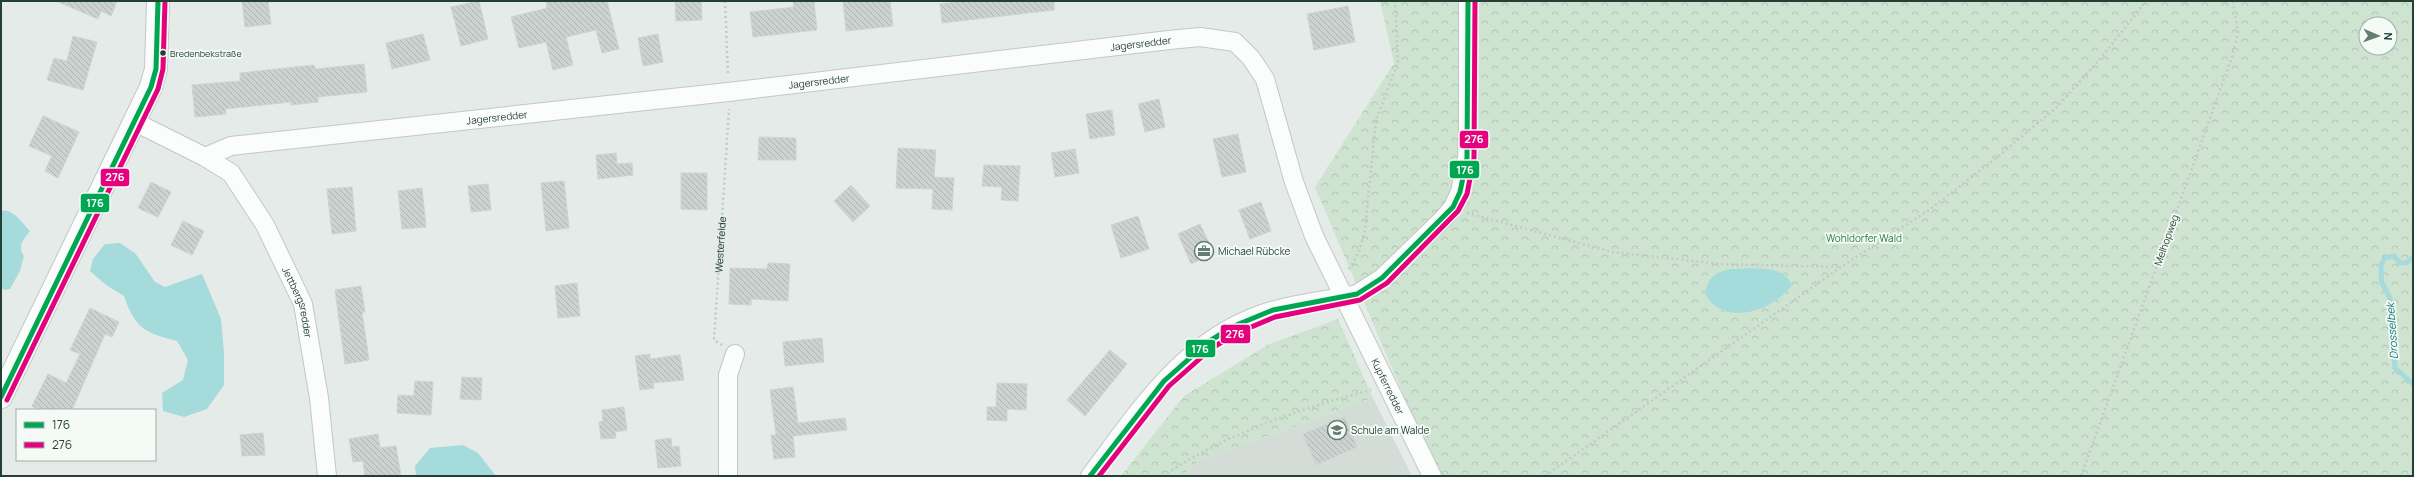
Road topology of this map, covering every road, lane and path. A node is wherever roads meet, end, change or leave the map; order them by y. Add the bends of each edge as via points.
1 (158, 1) edge
2 (725, 1) edge
3 (1395, 1) edge
4 (1468, 1) edge
5 (2146, 1) edge
6 (2233, 1) edge
7 (728, 92) junction
8 (135, 122) junction
9 (205, 158) junction
10 (1454, 206) junction
11 (1841, 266) junction
12 (1333, 277) junction
13 (1344, 297) junction
14 (735, 354) joint
15 (1389, 386) junction
16 (1, 397) edge
17 (327, 476) edge
18 (728, 476) edge
19 (1090, 476) edge
20 (1163, 476) edge
21 (1432, 476) edge
22 (1545, 476) edge
23 (2081, 476) edge

1 - 8 street via 156,69
2 - 7 path, Westerfelde
3 - 12 path via 1398,62 1376,120 1365,230 1351,268
4 - 10 street via 1467,158 1460,192
5 - 11 path via 2101,58 2056,108 1929,210
6 - 23 path, Melhopweg via 2238,32 2232,58
7 - 9 street, Jagersredder via 231,146
7 - 12 street, Jagersredder via 1169,40 1200,37 1235,42 1251,58 1265,79 1294,182
7 - 14 path, Westerfelde via 714,340
8 - 9 street
8 - 16 street
9 - 17 street, Jettbergsredder via 231,174 265,225 303,304
10 - 11 path via 1470,215 1612,252 1721,264
10 - 13 street via 1382,278 1357,294
11 - 22 path
12 - 13 street, Jagersredder
13 - 15 street, Kupferredder
13 - 19 street via 1263,313 1229,328 1198,348 1160,385
14 - 18 street via 728,374
15 - 20 path via 1294,413 1241,435 1181,464
15 - 21 street, Kupferredder

